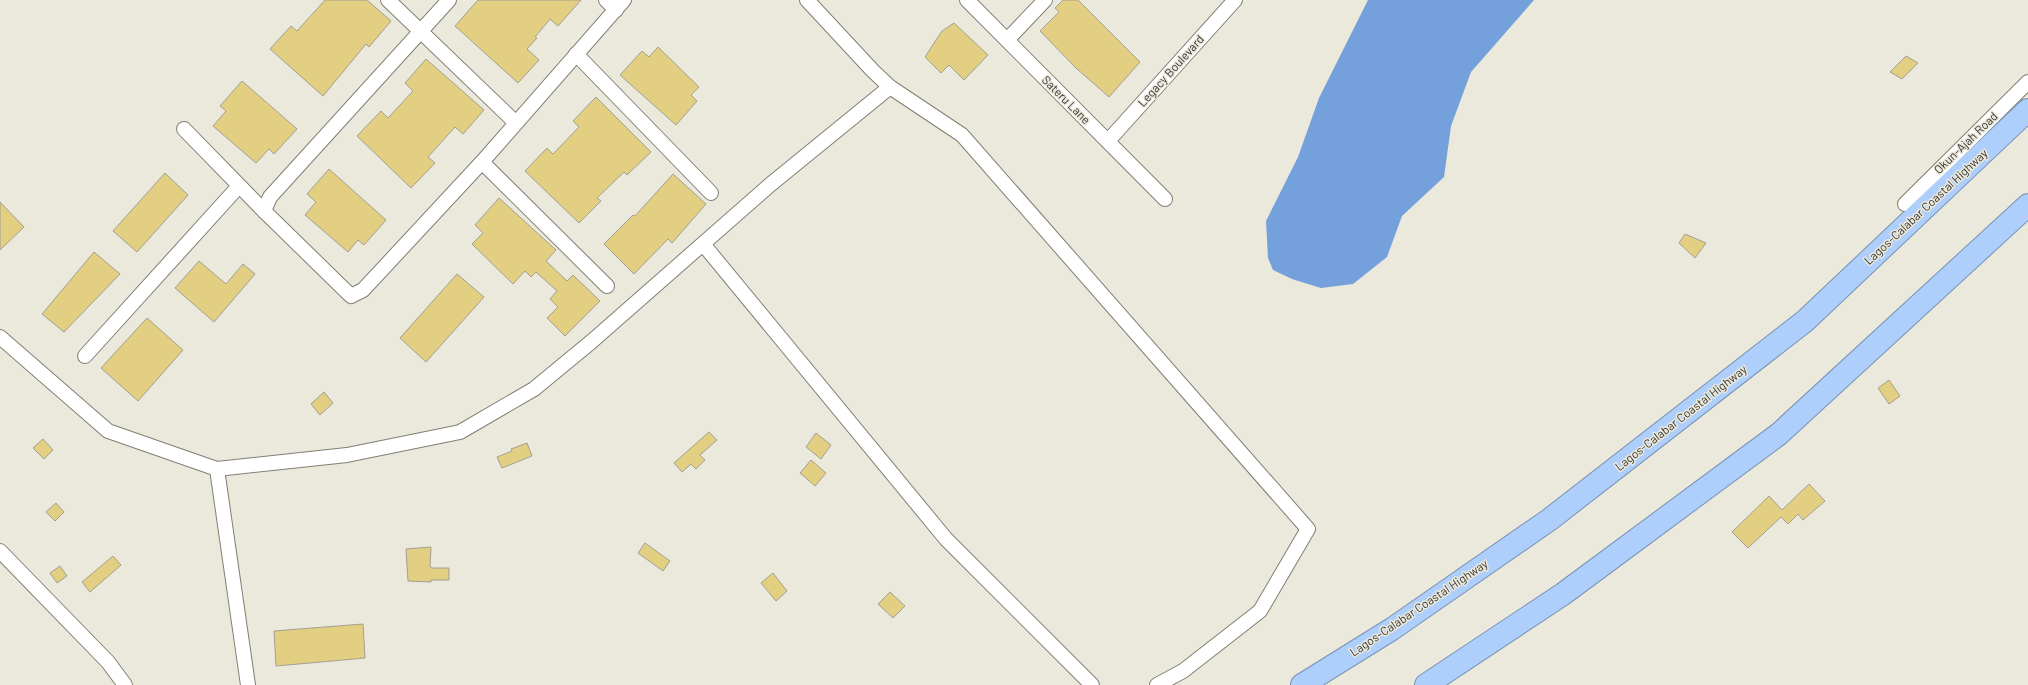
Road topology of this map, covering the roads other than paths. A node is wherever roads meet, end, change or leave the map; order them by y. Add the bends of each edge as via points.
1 (388, 0) edge
2 (450, 0) edge
3 (606, 0) edge
4 (806, 0) edge
5 (967, 0) edge
6 (1045, 0) edge
7 (1235, 0) edge
8 (620, 5) edge
9 (421, 32) junction
10 (1007, 40) junction
11 (576, 54) junction
12 (2028, 82) edge
13 (890, 87) junction
14 (2028, 110) edge
15 (516, 123) junction
16 (184, 129) dead end
17 (1108, 141) junction
18 (482, 162) junction
19 (239, 186) junction
20 (711, 193) dead end
21 (1165, 199) dead end
22 (1905, 204) dead end
23 (2028, 205) edge
24 (264, 211) junction
25 (703, 244) junction
26 (607, 286) dead end
27 (0, 337) edge
28 (85, 356) dead end
29 (217, 469) junction
30 (0, 551) edge
31 (125, 685) edge
32 (248, 685) edge
33 (1092, 685) edge
34 (1156, 685) edge
35 (1302, 685) edge
36 (1426, 685) edge

1 - 9 street
2 - 9 street
3 - 8 street
4 - 13 street
5 - 10 street, Sateru Lane
6 - 10 street
7 - 17 street, Legacy Boulevard
8 - 11 street
9 - 15 street
9 - 24 street via 270,197
10 - 17 street, Sateru Lane
11 - 15 street
11 - 20 street
12 - 22 street, Okun-Ajah Road
13 - 25 street via 771,184
13 - 34 street via 962,134 1308,529 1260,611 1184,670
14 - 35 highway, Lagos-Calabar Coastal Highway via 1804,321 1549,520 1392,629
15 - 18 street
16 - 19 street
17 - 21 street, Sateru Lane
18 - 24 street via 363,290 351,296
18 - 26 street
19 - 24 street
19 - 28 street
23 - 36 highway via 1779,434 1563,594
25 - 29 street via 534,389 460,432 347,455
25 - 33 street via 946,539
27 - 29 street via 108,431
29 - 32 street
30 - 31 street via 108,662

